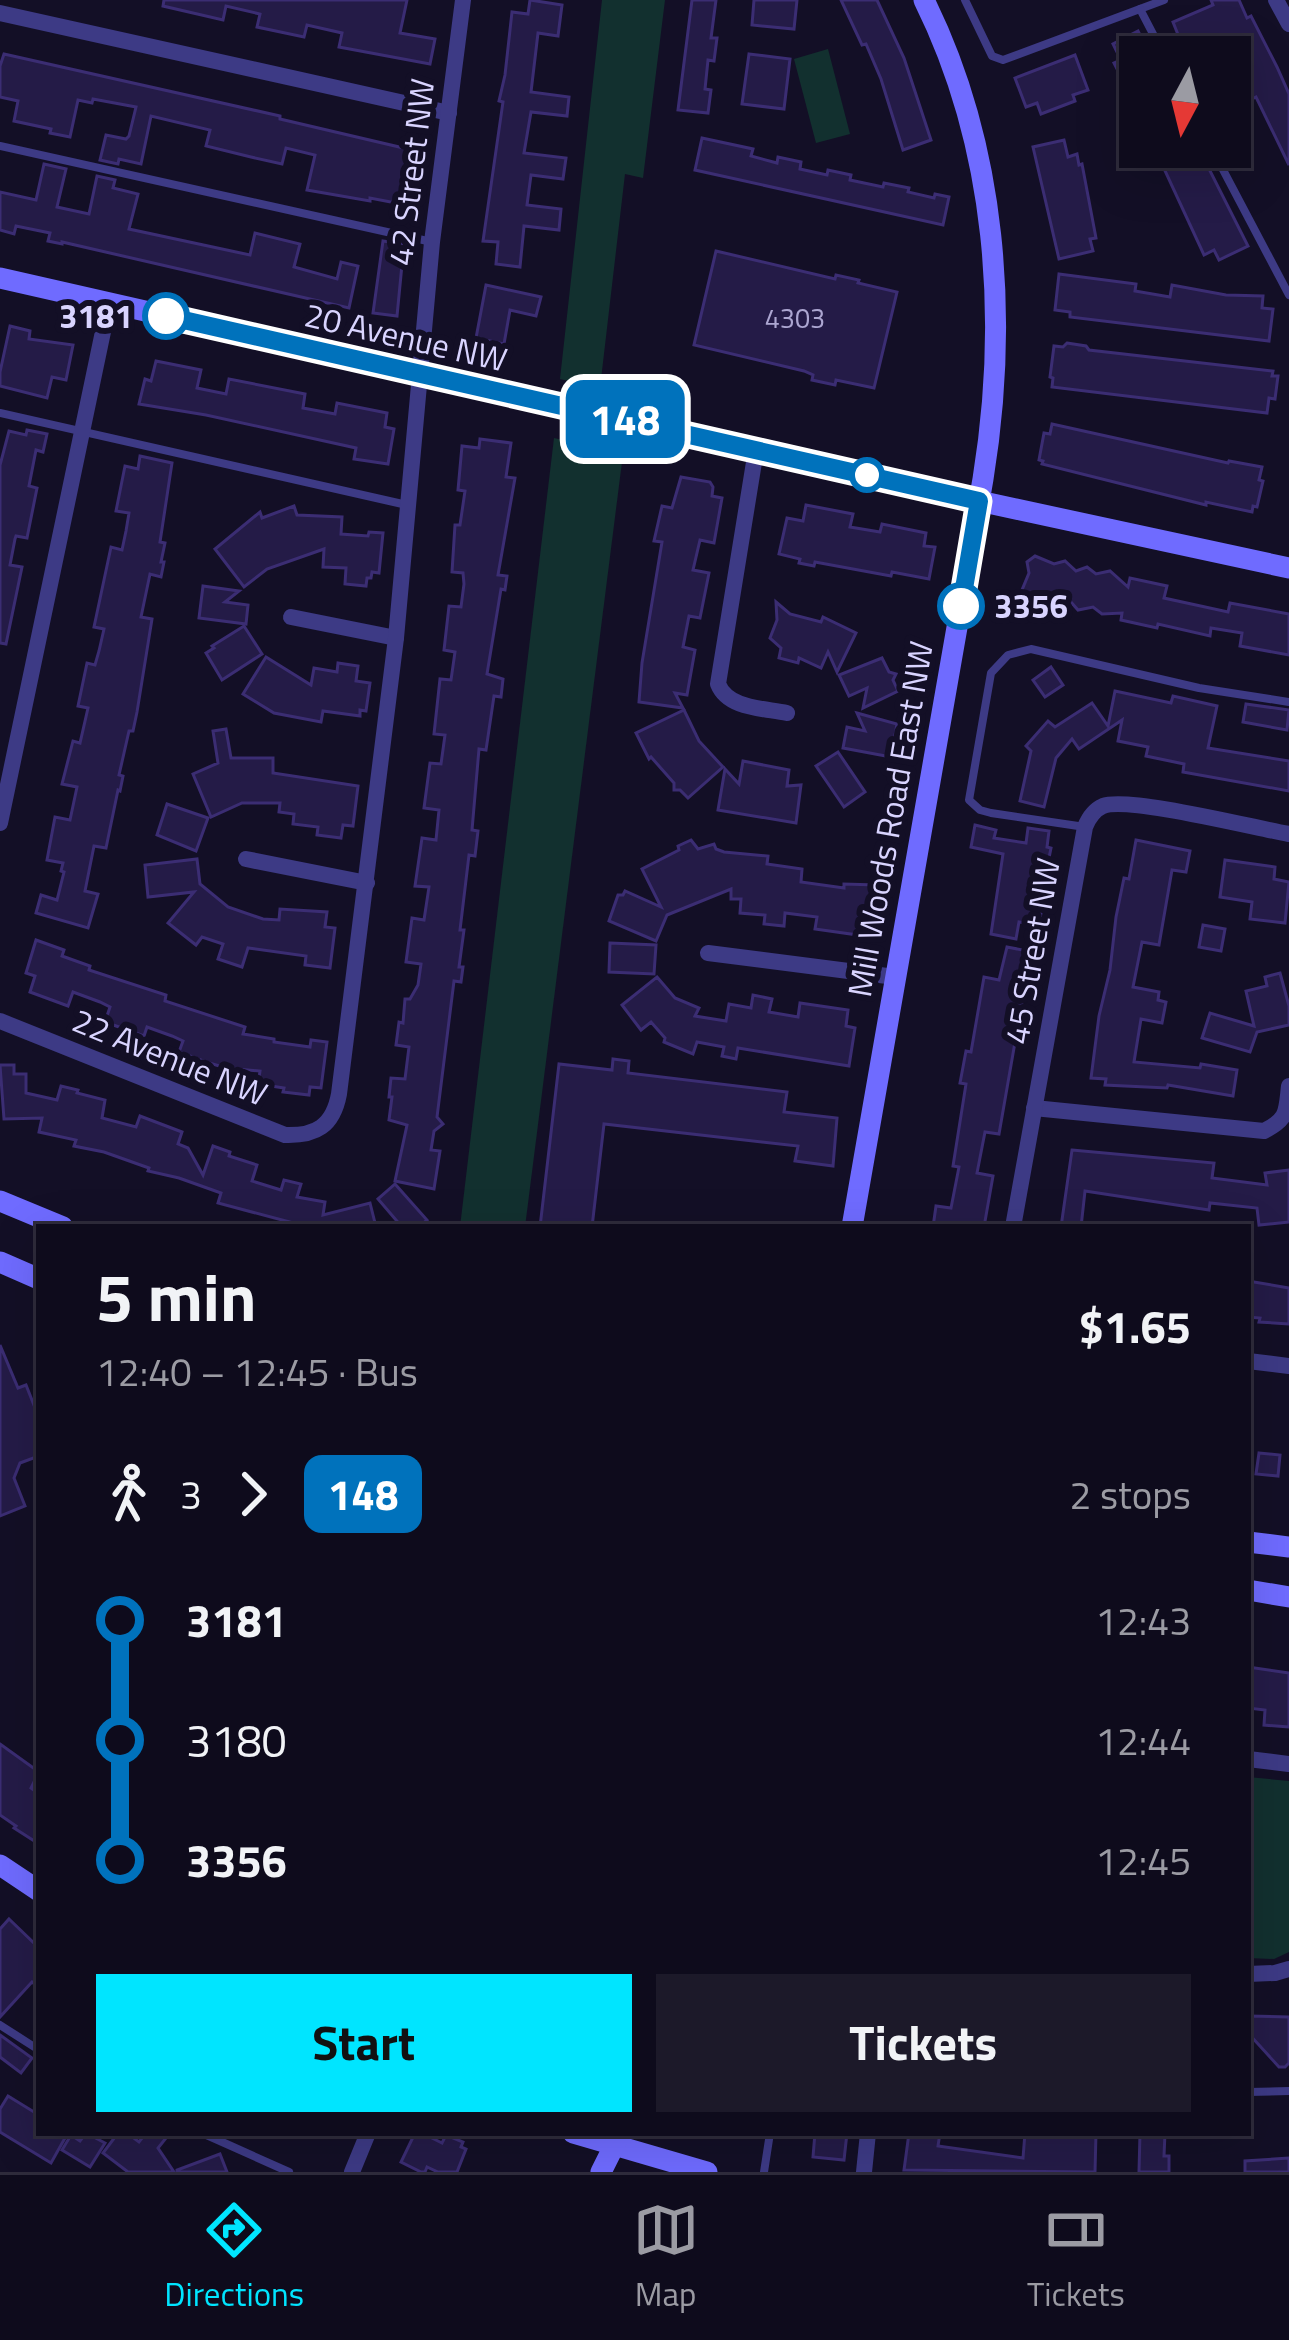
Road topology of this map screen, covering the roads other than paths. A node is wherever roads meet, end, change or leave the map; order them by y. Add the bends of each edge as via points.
1 (463, 0) edge
2 (924, 0) edge
3 (965, 0) edge
4 (1164, 0) edge
5 (1276, 0) edge
6 (1140, 9) junction
7 (0, 13) edge
8 (1289, 24) edge
9 (1154, 36) edge
10 (449, 112) junction
11 (0, 146) edge
12 (1222, 168) edge
13 (432, 242) junction
14 (0, 278) edge
15 (1289, 295) edge
16 (109, 303) junction
17 (419, 374) junction
18 (0, 412) edge
19 (81, 432) junction
20 (756, 450) junction
21 (979, 501) junction
22 (408, 505) junction
23 (1289, 568) edge
24 (291, 616) dead end
25 (396, 638) junction
26 (1289, 703) edge
27 (787, 713) dead end
28 (0, 824) edge
29 (1085, 826) junction
30 (1289, 834) edge
31 (246, 859) dead end
32 (367, 883) junction
33 (708, 953) dead end
34 (895, 977) junction
35 (0, 1021) edge
36 (1289, 1086) edge
37 (1034, 1108) junction
38 (320, 1130) joint
39 (0, 1202) edge
40 (55, 1224) edge
41 (853, 1224) edge
42 (1014, 1224) edge
43 (0, 1262) edge
44 (36, 1279) edge
45 (1251, 1361) edge
46 (1289, 1366) edge
47 (1251, 1541) edge
48 (1289, 1546) edge
49 (1251, 1591) edge
50 (1289, 1597) edge
51 (1251, 1760) edge
52 (1289, 1764) edge
53 (0, 1864) edge
54 (36, 1889) edge
55 (1289, 1969) edge
56 (1251, 1974) edge
57 (0, 2025) edge
58 (36, 2048) edge
59 (1289, 2091) edge
60 (1251, 2092) edge
61 (209, 2136) edge
62 (367, 2136) edge
63 (770, 2136) edge
64 (868, 2136) edge
65 (617, 2139) edge
66 (289, 2172) edge
67 (352, 2172) edge
68 (601, 2172) edge
69 (706, 2172) edge
70 (764, 2172) edge
71 (863, 2172) edge

1 - 10 street, 42 Street NW
2 - 21 street, Mill Woods Road East NW via 974,144 994,266 997,368
3 - 6 lane via 992,56 1004,61
4 - 6 lane
5 - 8 street
6 - 9 lane
7 - 10 street
10 - 13 street, 42 Street NW
11 - 13 lane
12 - 15 lane
13 - 17 street, 42 Street NW
14 - 16 street, 20 Avenue NW
16 - 17 street, 20 Avenue NW
16 - 19 street
17 - 20 street, 20 Avenue NW
17 - 22 street, 42 Street NW
18 - 19 lane
19 - 22 lane
19 - 28 street
20 - 21 street, 20 Avenue NW
20 - 27 street via 718,684 730,700
21 - 23 street, 20 Avenue NW
21 - 34 street, Mill Woods Road East NW
22 - 25 street, 42 Street NW
24 - 25 street
25 - 32 street, 42 Street NW
26 - 29 lane via 1031,649 1008,655 991,673 969,800 991,813
29 - 30 street, 45 Street NW via 1097,809 1119,803
29 - 37 street, 45 Street NW
31 - 32 street
32 - 38 street, 42 Street NW via 337,1106
33 - 34 street
34 - 41 street, Mill Woods Road East NW
35 - 38 street, 22 Avenue NW via 270,1130
36 - 37 street via 1286,1114 1264,1131
37 - 42 street, 45 Street NW
39 - 40 street
43 - 44 street
45 - 46 street
47 - 48 street
49 - 50 street
51 - 52 street
53 - 54 street
55 - 56 street
57 - 58 lane
59 - 60 lane
61 - 66 lane
62 - 67 street
63 - 70 lane
64 - 71 street
65 - 68 street
65 - 69 street

